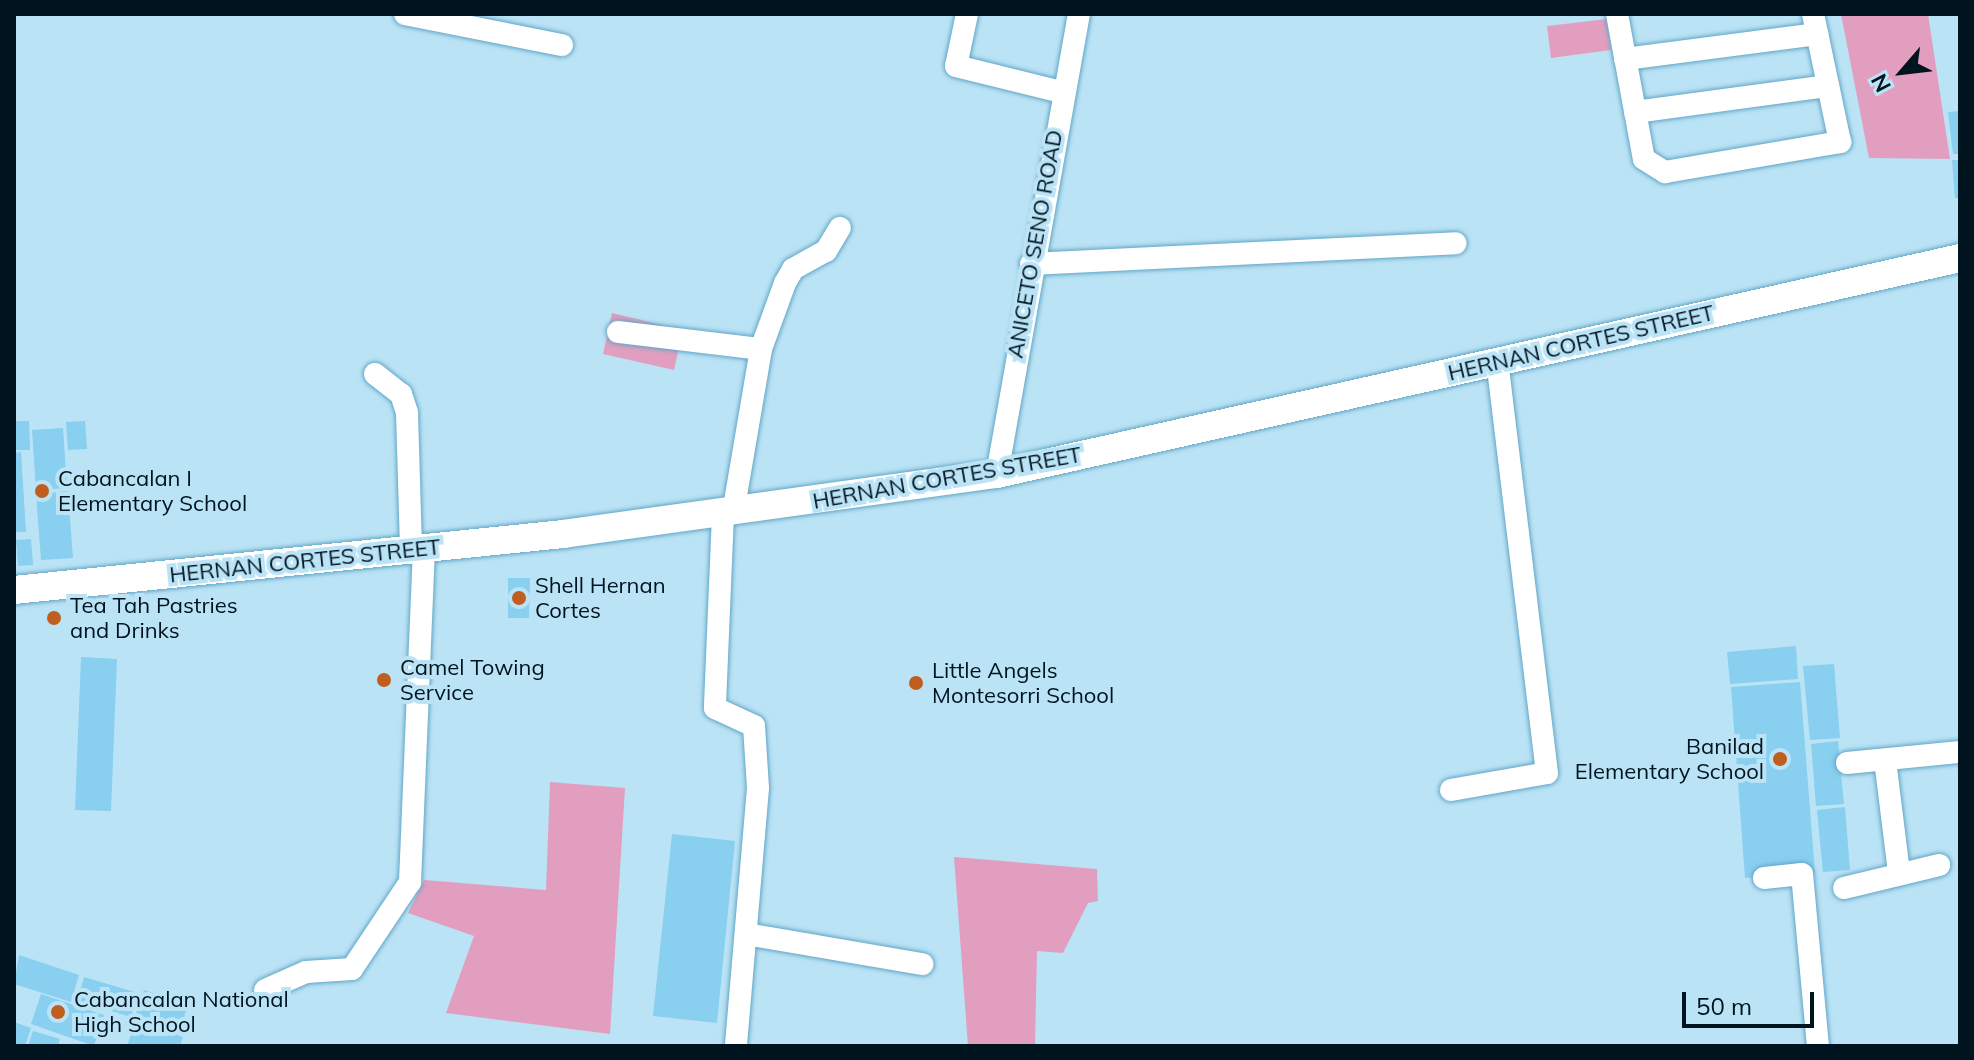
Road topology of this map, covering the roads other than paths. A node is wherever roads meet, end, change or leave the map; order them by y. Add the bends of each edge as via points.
1 (405, 14) edge
2 (967, 14) edge
3 (1079, 14) edge
4 (1617, 14) edge
5 (1815, 24) edge
6 (562, 45) dead end
7 (1625, 59) junction
8 (1828, 86) junction
9 (1061, 92) junction
10 (1635, 112) junction
11 (840, 228) dead end
12 (1455, 243) dead end
13 (1960, 258) edge
14 (1031, 264) junction
15 (618, 332) dead end
16 (761, 349) junction
17 (1497, 362) junction
18 (375, 374) dead end
19 (997, 474) junction
20 (728, 513) junction
21 (418, 550) junction
22 (14, 590) edge
23 (1960, 752) edge
24 (1885, 760) junction
25 (1847, 763) dead end
26 (1451, 790) dead end
27 (1939, 865) dead end
28 (1899, 872) junction
29 (1764, 878) dead end
30 (1844, 888) dead end
31 (746, 934) junction
32 (922, 964) dead end
33 (265, 990) dead end
34 (736, 1046) edge
35 (1818, 1046) edge

1 - 6 street
2 - 9 street via 956,66
3 - 9 street, ANICETO SENO ROAD
4 - 7 street
5 - 7 street
5 - 8 street
7 - 10 street
8 - 10 street
8 - 10 street via 1840,142 1665,172 1644,159
9 - 14 street, ANICETO SENO ROAD
11 - 16 street via 826,251 790,273
12 - 14 street
13 - 17 main road, HERNAN CORTES STREET
14 - 19 street, ANICETO SENO ROAD
15 - 16 street
16 - 20 street
17 - 19 main road, HERNAN CORTES STREET
17 - 26 street via 1547,773
18 - 21 street via 401,394 407,413
19 - 20 main road, HERNAN CORTES STREET
20 - 21 main road, HERNAN CORTES STREET
20 - 31 street via 715,708 754,726 758,788
21 - 22 main road, HERNAN CORTES STREET
21 - 33 street via 410,882 352,969 306,972
23 - 24 street
24 - 25 street
24 - 28 street
27 - 28 street
28 - 30 street
29 - 35 street via 1802,874
31 - 32 street
31 - 34 street

